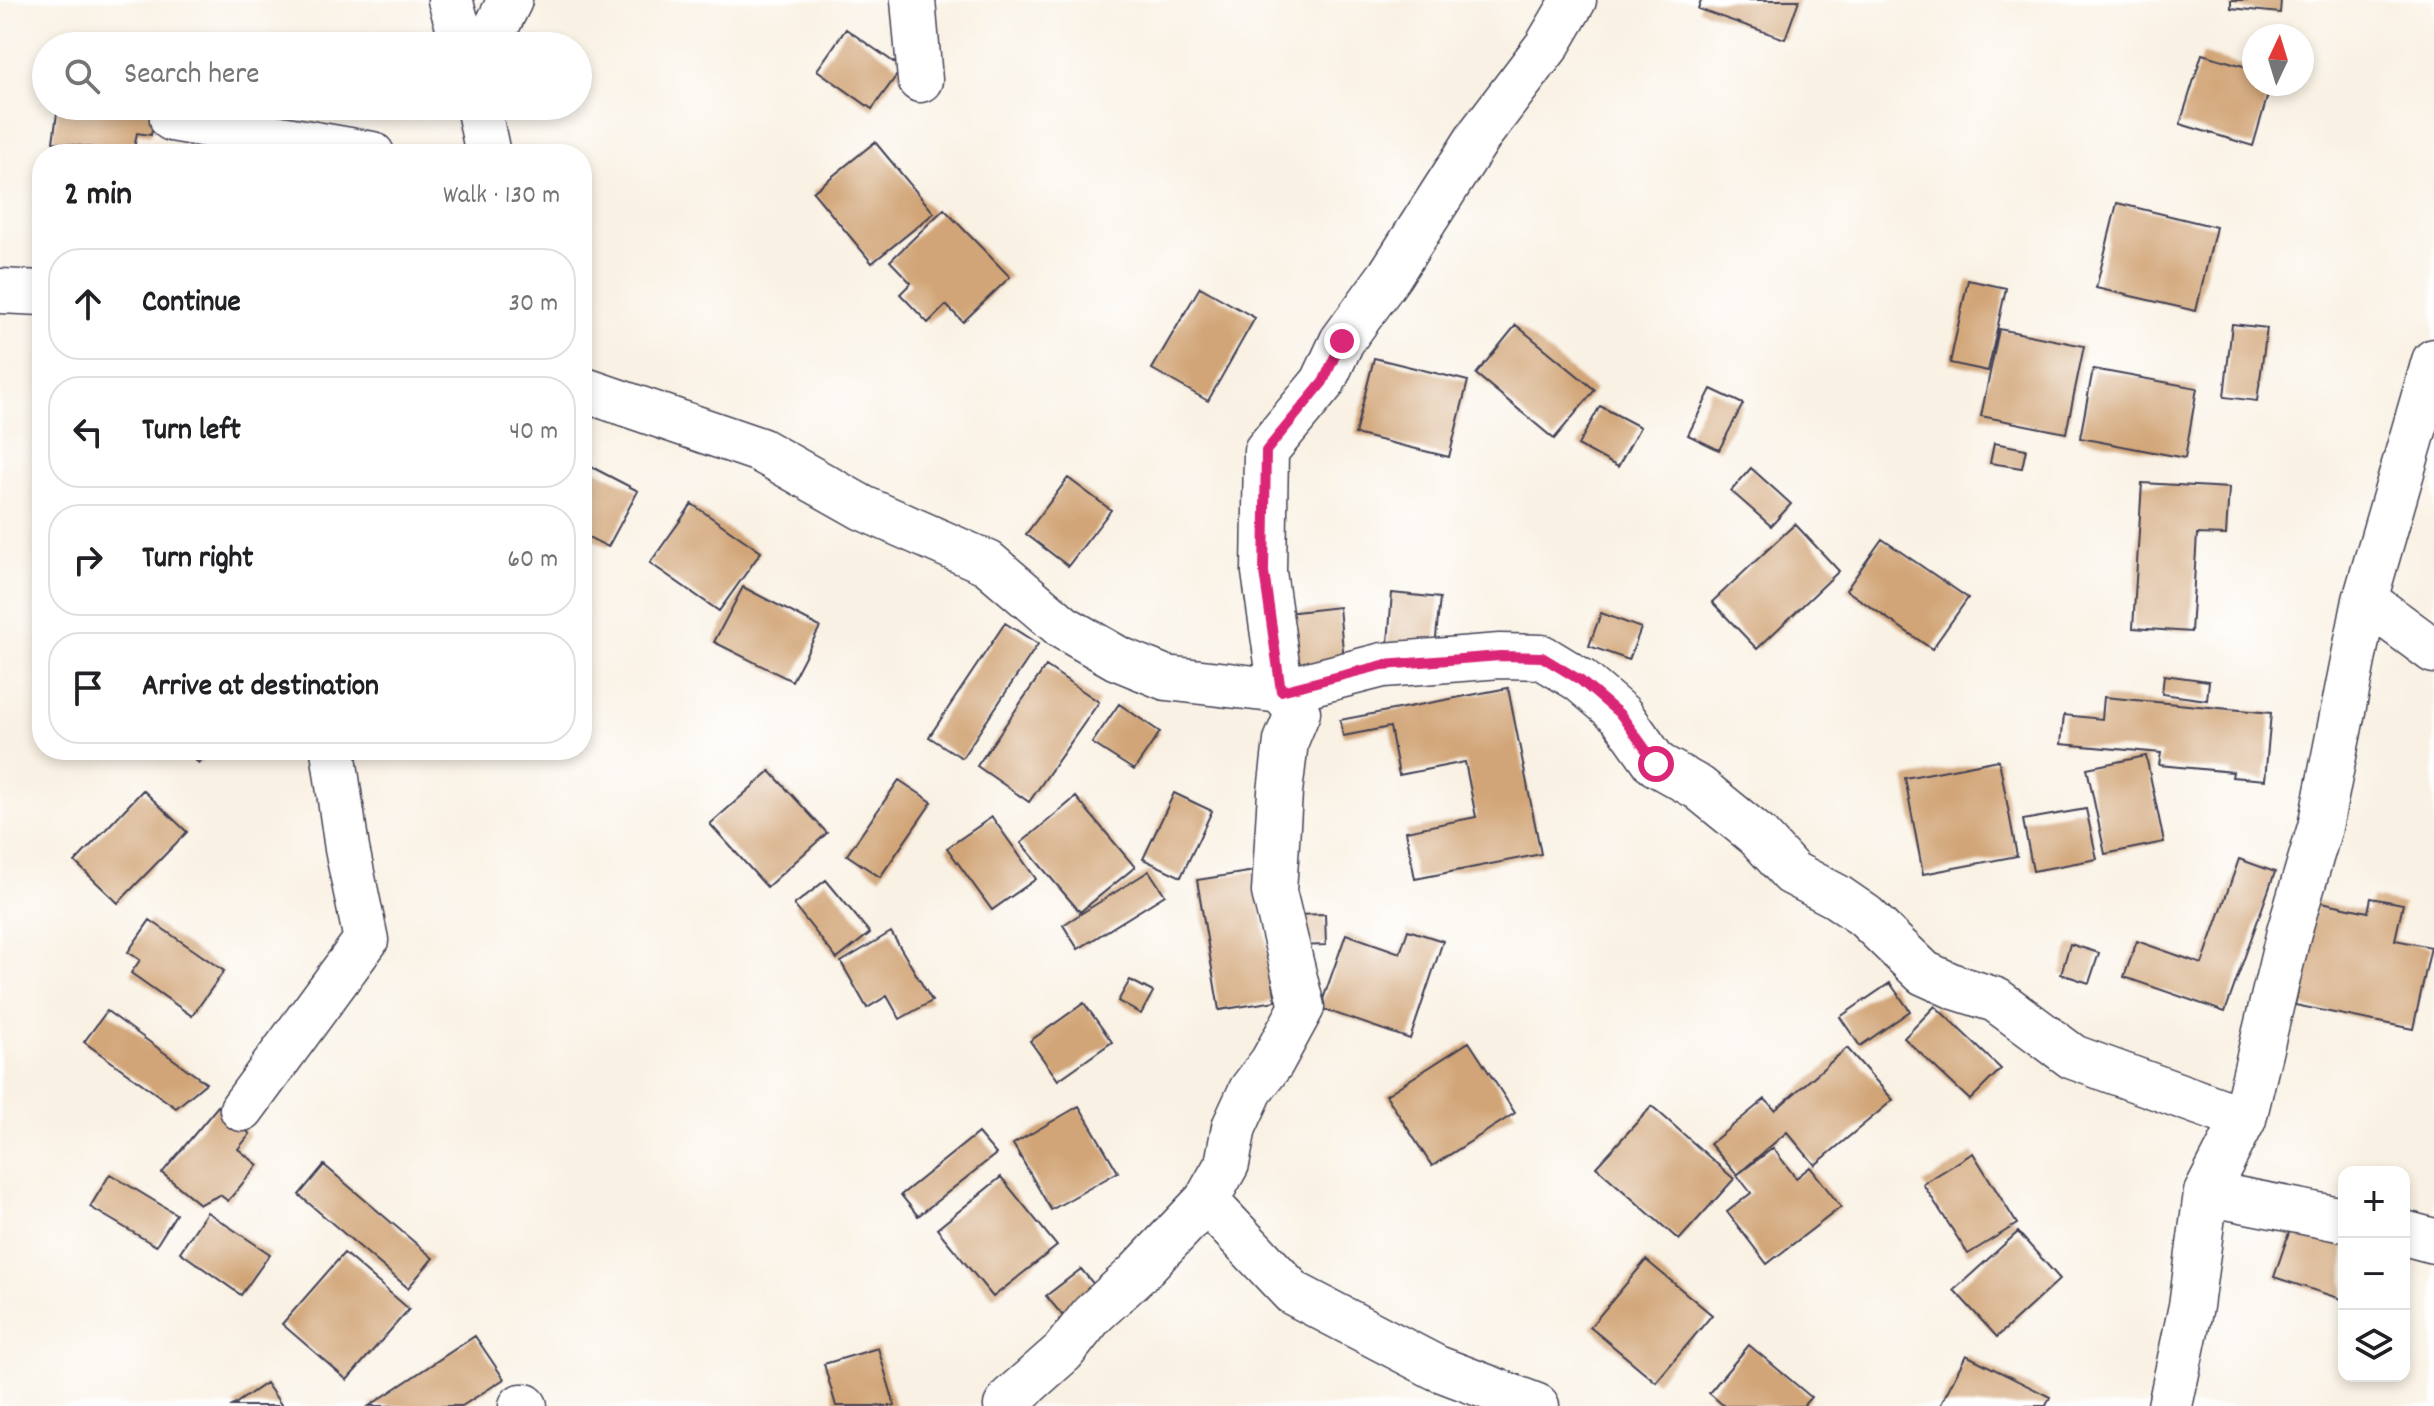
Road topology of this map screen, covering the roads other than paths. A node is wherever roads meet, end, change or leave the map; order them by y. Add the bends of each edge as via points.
1 (450, 0) edge
2 (510, 0) edge
3 (913, 0) edge
4 (1574, 0) edge
5 (460, 32) edge
6 (494, 32) edge
7 (920, 80) dead end
8 (178, 120) edge
9 (481, 120) edge
10 (315, 144) edge
11 (486, 144) edge
12 (0, 291) edge
13 (32, 293) edge
14 (2434, 361) edge
15 (592, 392) edge
16 (2365, 600) junction
17 (2434, 651) edge
18 (1281, 691) junction
19 (334, 760) edge
20 (242, 1109) dead end
21 (2244, 1119) junction
22 (2206, 1193) junction
23 (1206, 1201) junction
24 (2338, 1219) edge
25 (2410, 1235) edge
26 (2434, 1241) edge
27 (1006, 1406) edge
28 (1537, 1406) edge
29 (2170, 1406) edge

1 - 5 street
2 - 6 street
3 - 7 street
4 - 18 street via 1342,341 1323,382 1266,451 1264,572
8 - 10 street
9 - 11 street
12 - 13 street
14 - 16 street
15 - 18 street via 760,450 863,508 988,563 1063,627 1117,658 1166,678
16 - 17 street
16 - 21 street via 2320,827
18 - 21 street via 1383,665 1542,657 1621,715 1656,764 1699,788 1758,836 1792,873 1865,916 1924,973 1996,1000 2073,1057
18 - 23 street via 1298,712 1286,741 1274,892 1302,1007 1251,1090 1234,1127 1227,1164
19 - 20 street via 366,940
21 - 22 street
22 - 24 street
22 - 29 street via 2191,1306
23 - 27 street
23 - 28 street via 1293,1293 1437,1368
25 - 26 street

